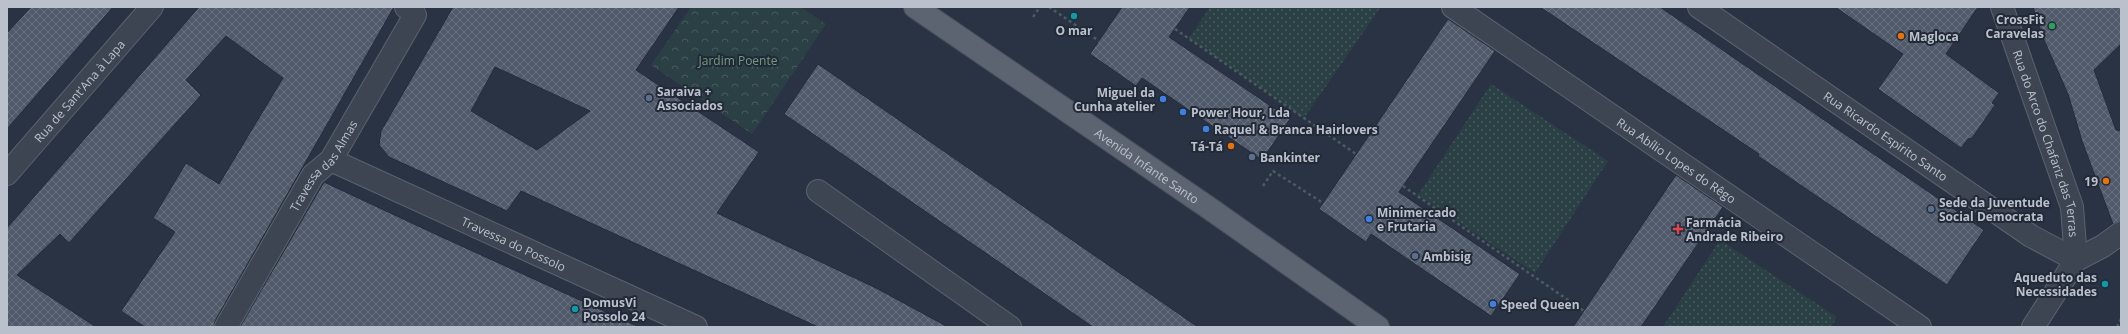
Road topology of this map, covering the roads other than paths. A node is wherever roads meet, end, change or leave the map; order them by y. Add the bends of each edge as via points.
1 (152, 7) edge
2 (406, 7) edge
3 (915, 7) edge
4 (1453, 7) edge
5 (1699, 7) edge
6 (2002, 7) edge
7 (331, 160) junction
8 (7, 174) edge
9 (818, 191) dead end
10 (2121, 233) edge
11 (2076, 260) junction
12 (226, 327) edge
13 (696, 327) edge
14 (1010, 327) edge
15 (1378, 327) edge
16 (1920, 327) edge
17 (2033, 327) edge

1 - 8 street, Rua de Sant'Ana à Lapa
2 - 7 street, Travessa das Almas via 415,15
3 - 15 main road, Avenida Infante Santo
4 - 16 street, Rua Abílio Lopes do Rêgo
5 - 11 street, Rua Ricardo Espírito Santo via 2031,236
6 - 11 street, Rua do Arco do Chafariz das Terras via 2072,208
7 - 12 street, Travessa das Almas via 313,175
7 - 13 street, Travessa do Possolo
9 - 14 street
10 - 11 street
11 - 17 street

